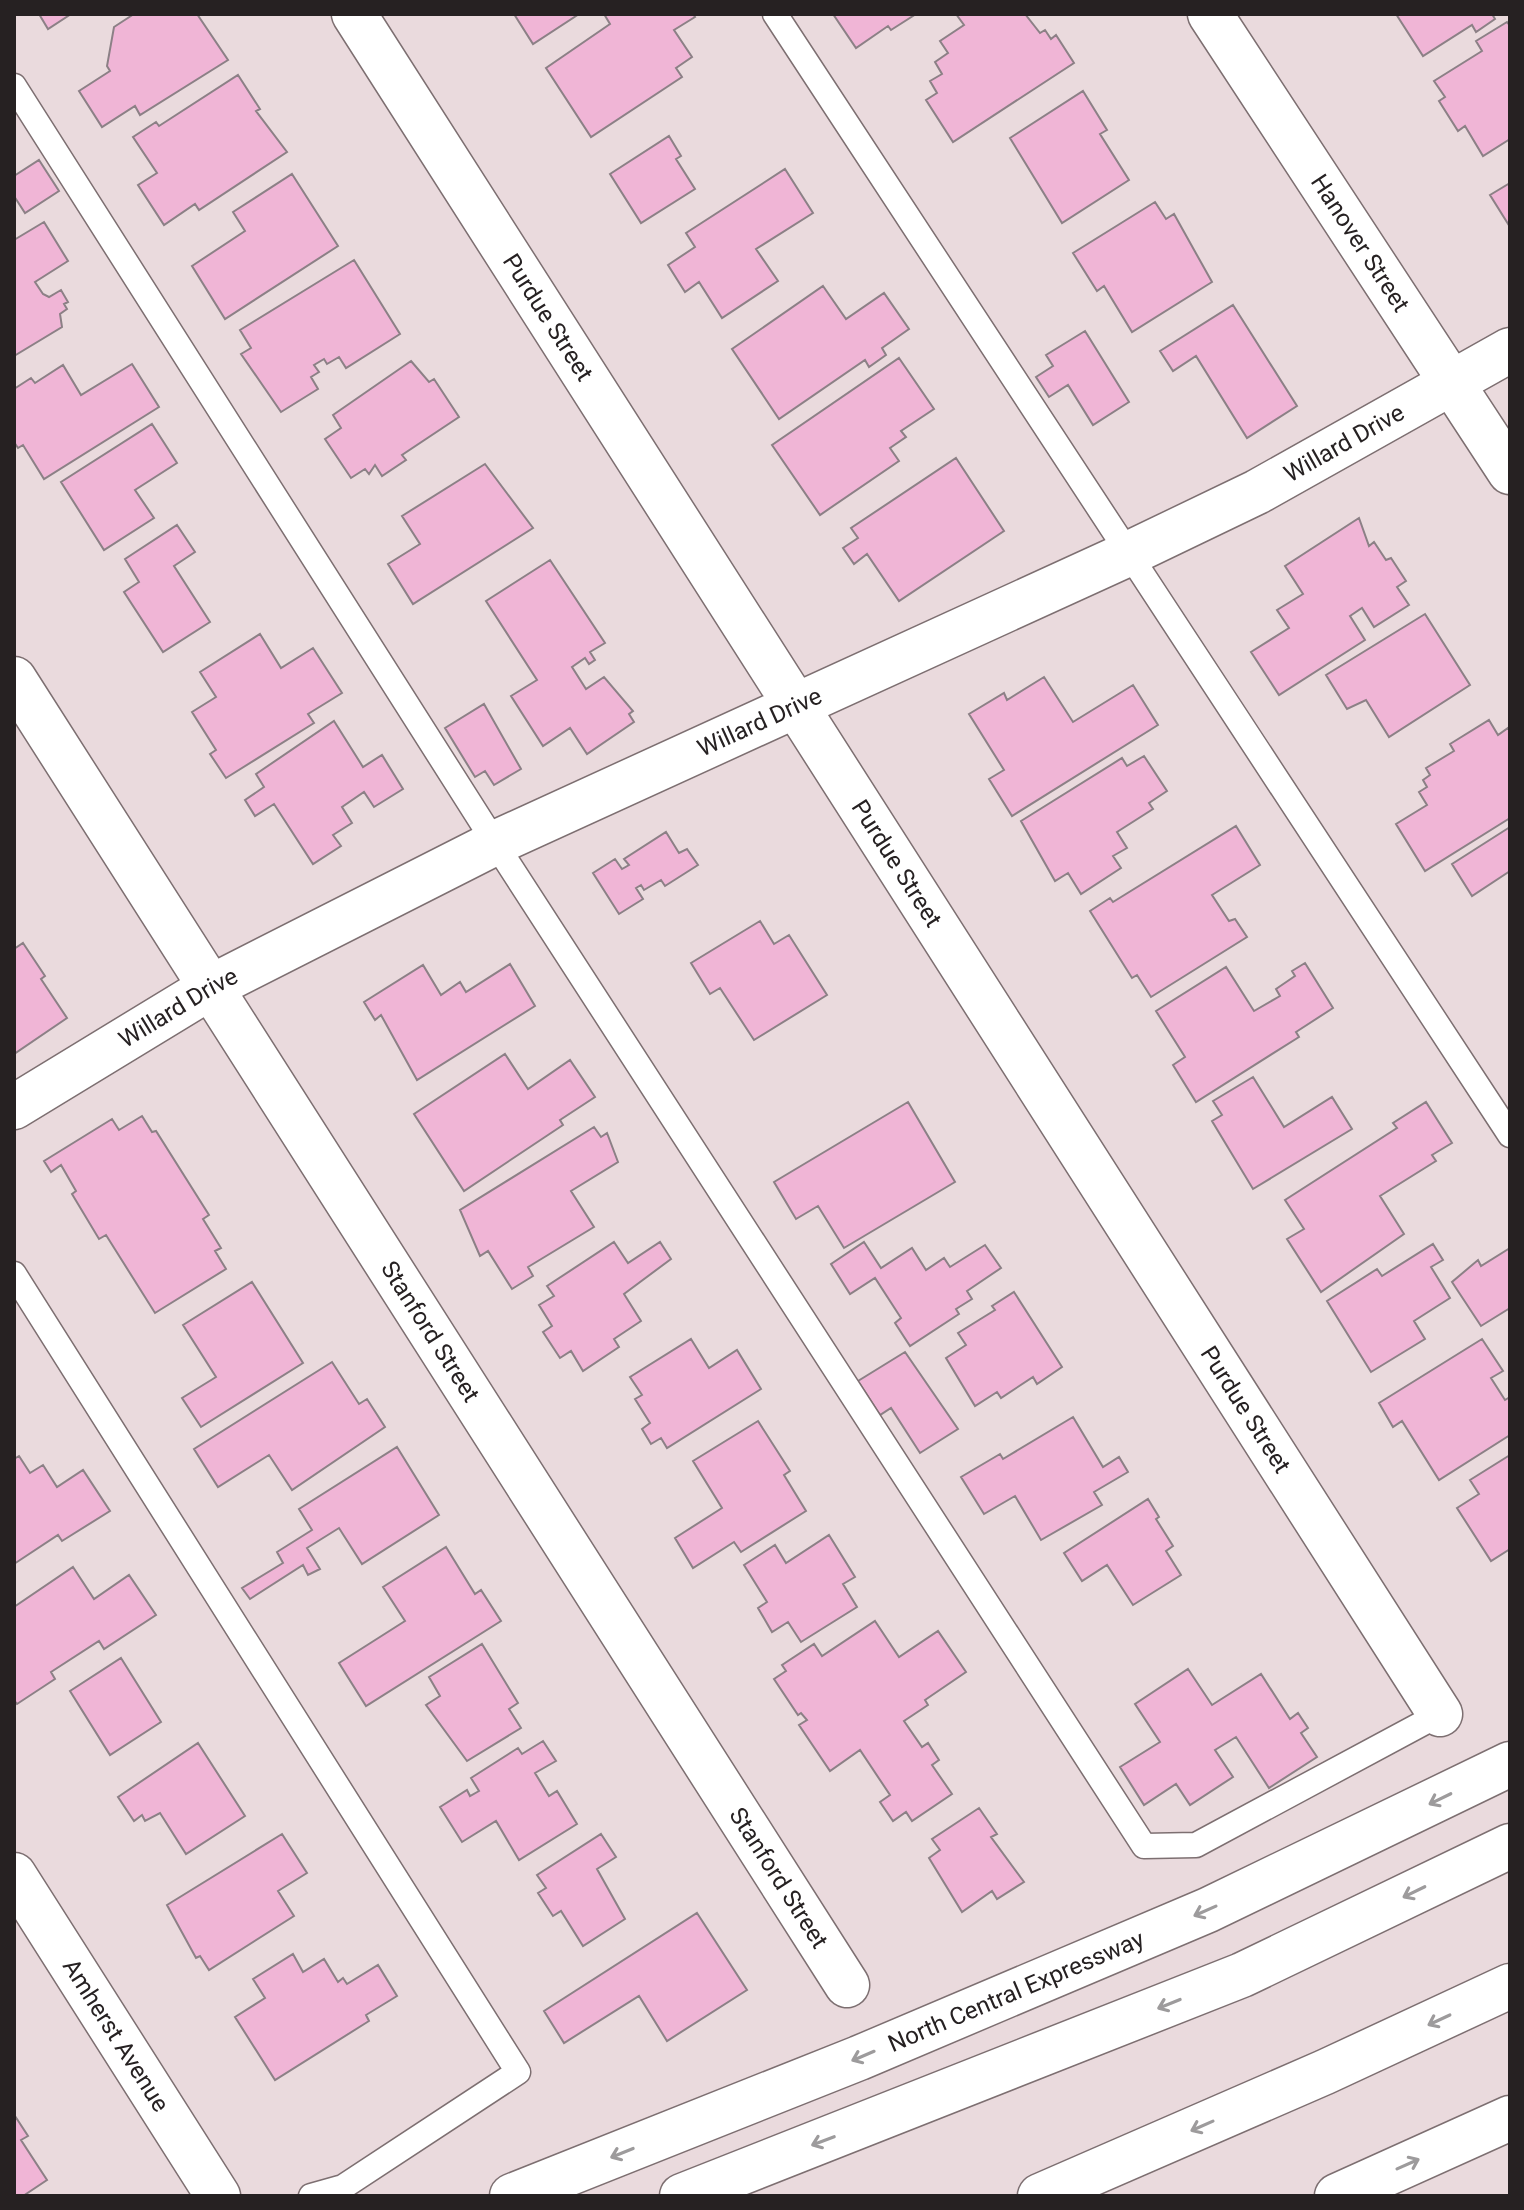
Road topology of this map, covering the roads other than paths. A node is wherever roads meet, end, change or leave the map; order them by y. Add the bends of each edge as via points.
1 (354, 14) edge
2 (775, 14) edge
3 (1210, 14) edge
4 (14, 86) edge
5 (1510, 350) edge
6 (1453, 383) junction
7 (1510, 472) edge
8 (1128, 554) junction
9 (14, 679) edge
10 (797, 704) junction
11 (495, 843) junction
12 (211, 987) junction
13 (14, 1107) edge
14 (1510, 1135) edge
15 (14, 1274) edge
16 (1440, 1714) joint
17 (1510, 1764) edge
18 (1510, 1846) edge
19 (14, 1875) edge
20 (847, 1985) dead end
21 (1510, 1986) edge
22 (1510, 2118) edge
23 (218, 2196) edge
24 (311, 2196) edge
25 (512, 2196) edge
26 (682, 2196) edge
27 (1040, 2196) edge
28 (1337, 2196) edge

1 - 10 main road, Purdue Street
2 - 8 lane
3 - 6 main road, Hanover Street
4 - 11 lane
5 - 6 main road, Willard Drive
6 - 7 main road, Hanover Street
6 - 8 main road, Willard Drive via 1257,492
8 - 10 main road, Willard Drive
8 - 14 lane
9 - 12 main road, Stanford Street
10 - 11 main road, Willard Drive
10 - 16 main road, Purdue Street
11 - 12 main road, Willard Drive
11 - 16 lane via 1144,1846 1196,1845
12 - 13 main road, Willard Drive
12 - 20 main road, Stanford Street
15 - 24 lane via 518,2072 343,2187
17 -> 25 main road, North Central Expressway via 1208,1910 859,2058
18 -> 26 main road via 1242,1975
19 - 23 main road, Amherst Avenue
21 -> 27 main road
28 -> 22 main road

